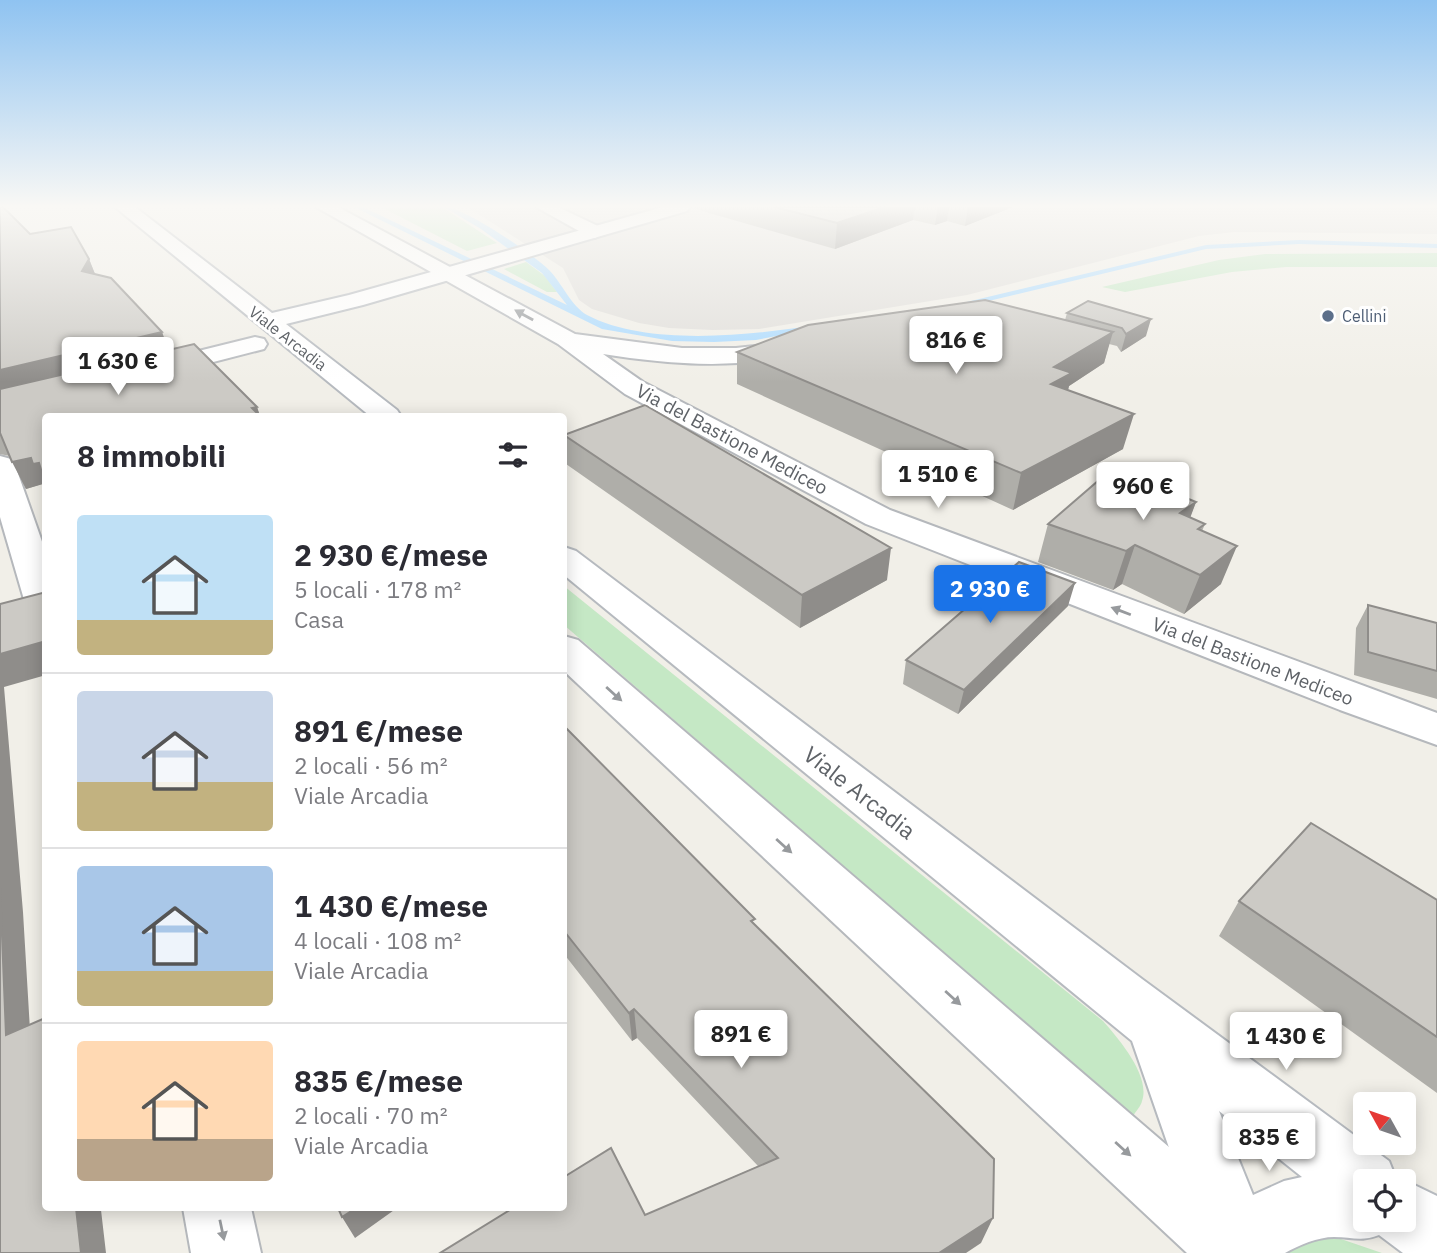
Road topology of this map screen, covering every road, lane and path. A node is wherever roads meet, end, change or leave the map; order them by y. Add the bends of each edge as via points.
1 (198, 265) edge
2 (442, 265) edge
3 (478, 265) edge
4 (455, 272) junction
5 (268, 321) junction
6 (566, 339) junction
7 (255, 344) dead end
8 (818, 344) edge
9 (134, 374) edge
10 (383, 413) edge
11 (0, 465) edge
12 (567, 560) edge
13 (34, 606) edge
14 (567, 652) edge
15 (1437, 729) edge
16 (1156, 1025) junction
17 (1353, 1176) edge
18 (1353, 1206) edge
19 (218, 1211) edge
20 (1416, 1222) edge
21 (1437, 1235) edge
22 (1235, 1248) edge
23 (226, 1253) edge

1 - 5 street, Viale Arcadia
2 - 4 street, Via del Bastione Mediceo
3 - 4 street
4 - 5 street
6 -> 4 street, Via del Bastione Mediceo
5 - 10 street, Viale Arcadia
6 - 8 street via 640,354 684,356 750,355
15 -> 6 street, Via del Bastione Mediceo via 878,517 634,388
7 - 9 street
11 - 13 street
12 - 16 street, Viale Arcadia
14 -> 22 street
16 - 17 street, Viale Arcadia
16 - 22 street
18 - 22 street via 1332,1203 1284,1215
19 -> 23 street
20 - 21 street

